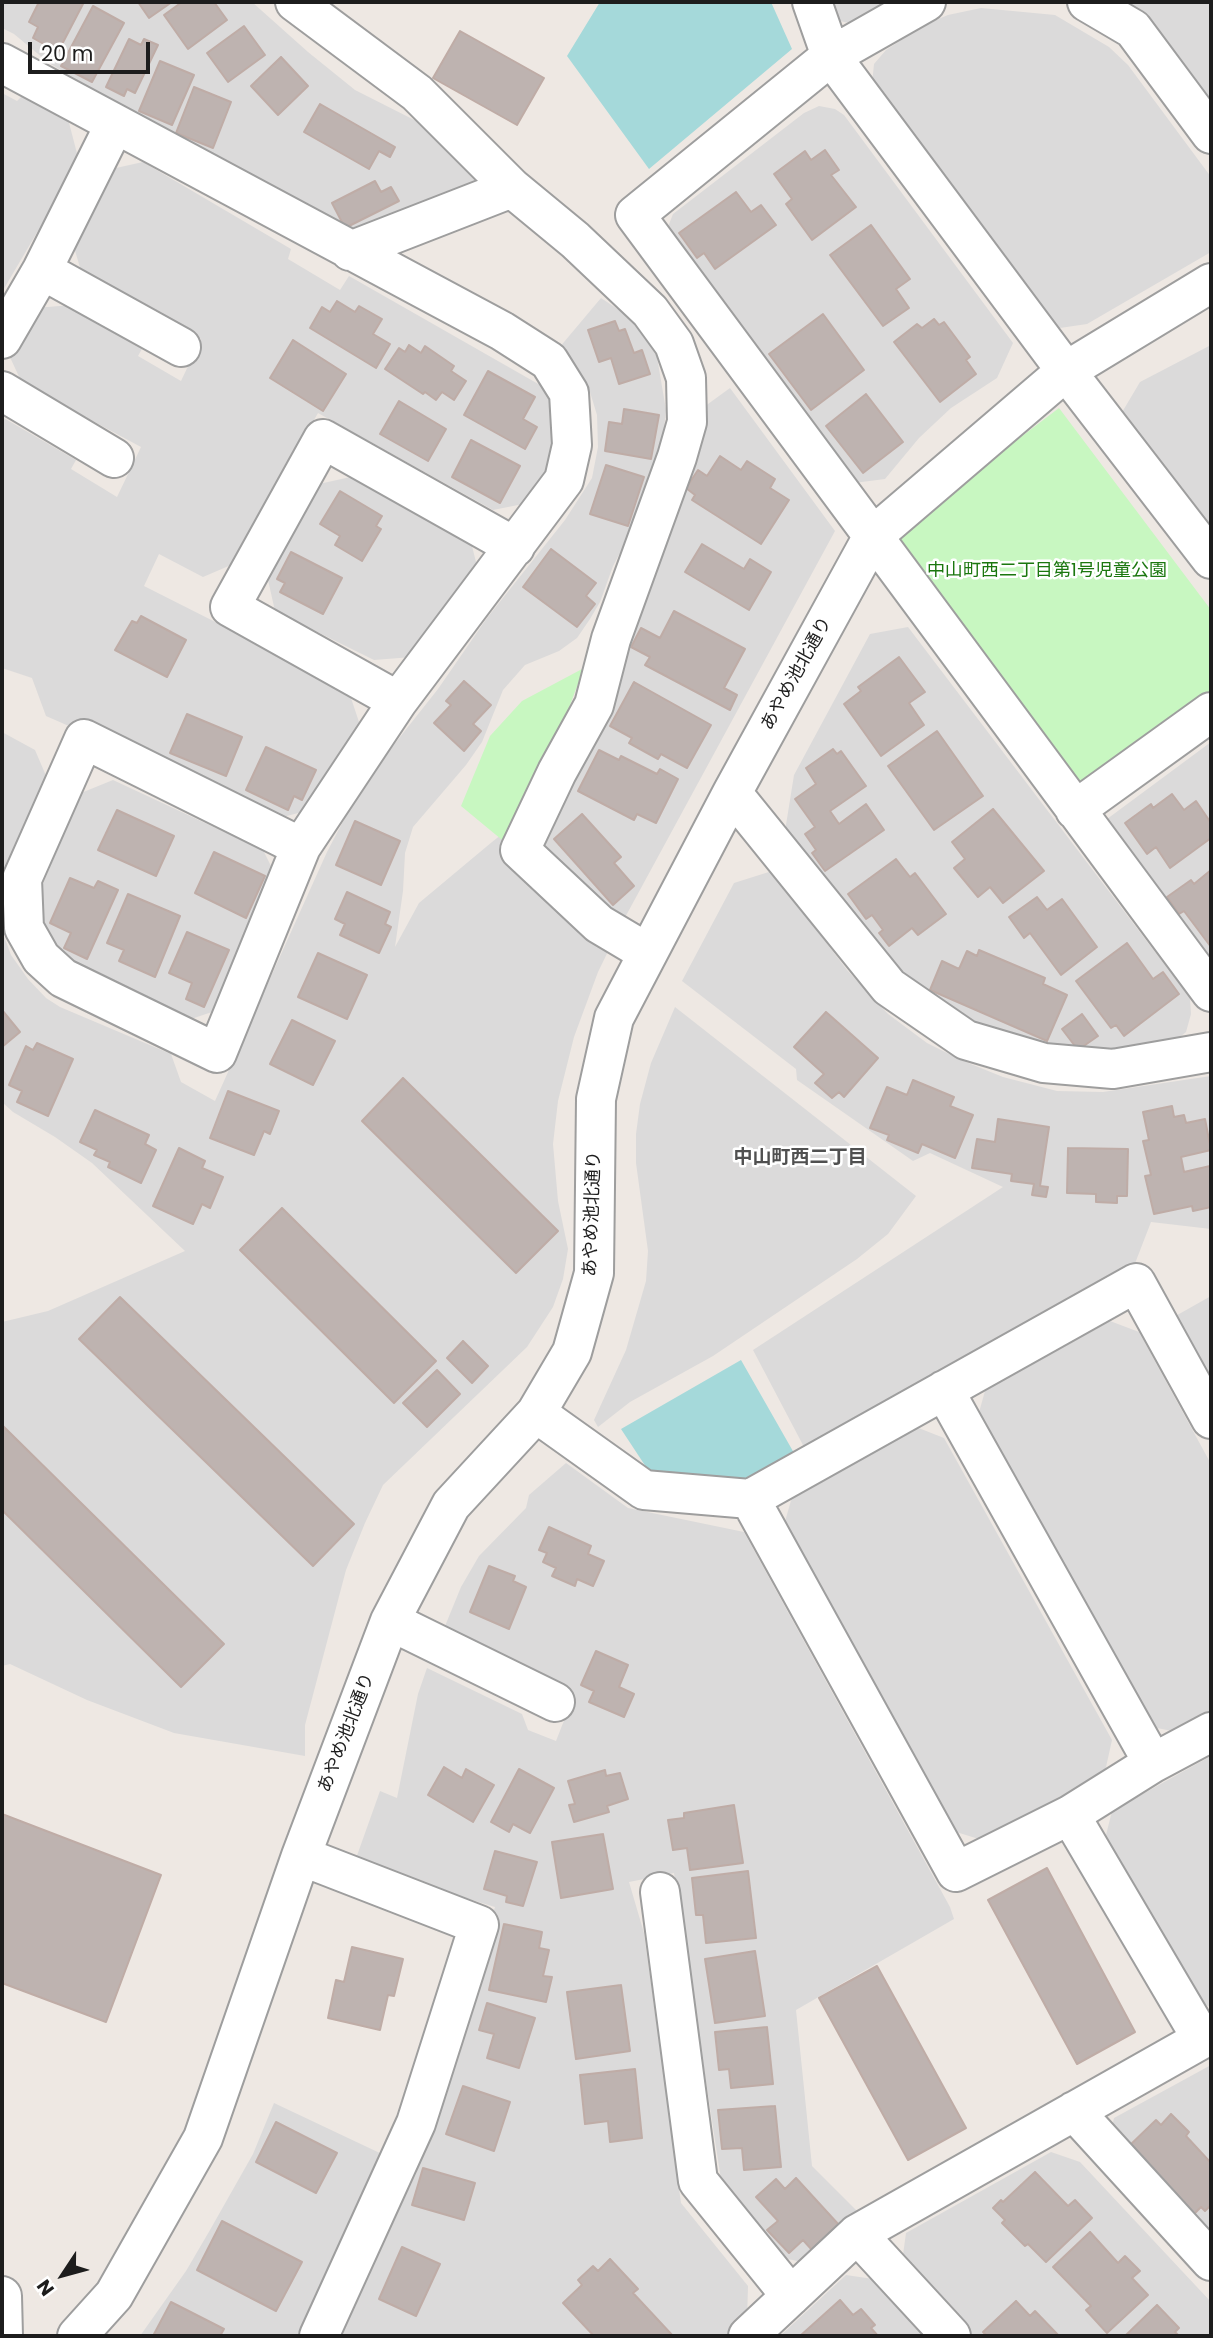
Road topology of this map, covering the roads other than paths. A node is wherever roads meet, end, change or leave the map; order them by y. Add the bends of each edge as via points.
1 (295, 2) edge
2 (812, 2) edge
3 (926, 2) edge
4 (1087, 2) edge
5 (831, 56) junction
6 (2, 63) edge
7 (115, 124) junction
8 (1211, 134) edge
9 (512, 188) junction
10 (350, 251) junction
11 (42, 270) junction
12 (1211, 283) edge
13 (2, 339) edge
14 (181, 347) dead end
15 (1066, 371) junction
16 (2, 391) edge
17 (114, 458) dead end
18 (873, 536) junction
19 (515, 547) junction
20 (1211, 559) edge
21 (398, 701) junction
22 (1211, 712) edge
23 (732, 793) junction
24 (1075, 810) junction
25 (301, 846) junction
26 (636, 947) dead end
27 (1211, 992) edge
28 (1211, 1052) edge
29 (944, 1390) junction
30 (536, 1413) junction
31 (1211, 1419) edge
32 (750, 1499) junction
33 (390, 1621) junction
34 (555, 1702) dead end
35 (1211, 1732) edge
36 (1153, 1763) junction
37 (1070, 1815) junction
38 (301, 1856) junction
39 (660, 1892) dead end
40 (1207, 2036) edge
41 (1074, 2111) junction
42 (857, 2234) junction
43 (1211, 2261) edge
44 (791, 2295) junction
45 (2, 2296) edge
46 (3, 2336) edge
47 (77, 2336) edge
48 (319, 2336) edge
49 (748, 2336) edge
50 (951, 2336) edge

1 - 9 street via 417,93
2 - 5 street
3 - 5 street
4 - 8 street via 1133,29
5 - 15 street
5 - 18 street via 635,215
6 - 7 street
7 - 10 street
7 - 11 street
9 - 10 street
9 - 26 street via 650,312 674,344 686,378 687,422 681,445 611,639 594,705 520,850 600,924
10 - 19 street via 549,360 569,393 572,444 564,480
11 - 13 street
11 - 14 street
12 - 15 street, あやめ池北通り
15 - 18 street, あやめ池北通り
15 - 20 street
16 - 17 street
18 - 23 street, あやめ池北通り
18 - 24 street
19 - 21 street
19 - 21 street via 323,439 230,607
21 - 25 street
22 - 24 street
23 - 28 street via 889,987 966,1040 1044,1063 1112,1069
23 - 30 street, あやめ池北通り via 614,1018 596,1099 594,1273 572,1352
24 - 27 street
25 - 25 street via 85,739 22,879 24,928 41,958 63,978 217,1053
29 - 31 street via 1136,1283
29 - 32 street
29 - 36 street
30 - 32 street via 644,1490
30 - 33 street, あやめ池北通り via 451,1505
32 - 37 street via 956,1872
33 - 34 street
33 - 38 street, あやめ池北通り
35 - 36 street
36 - 37 street
37 - 40 street
38 - 47 street, あやめ池北通り via 203,2138 114,2295
38 - 48 street via 479,1925 416,2123
39 - 44 street via 698,2181
40 - 41 street
41 - 42 street
41 - 43 street
42 - 44 street
42 - 50 street
44 - 49 street
45 - 46 street

